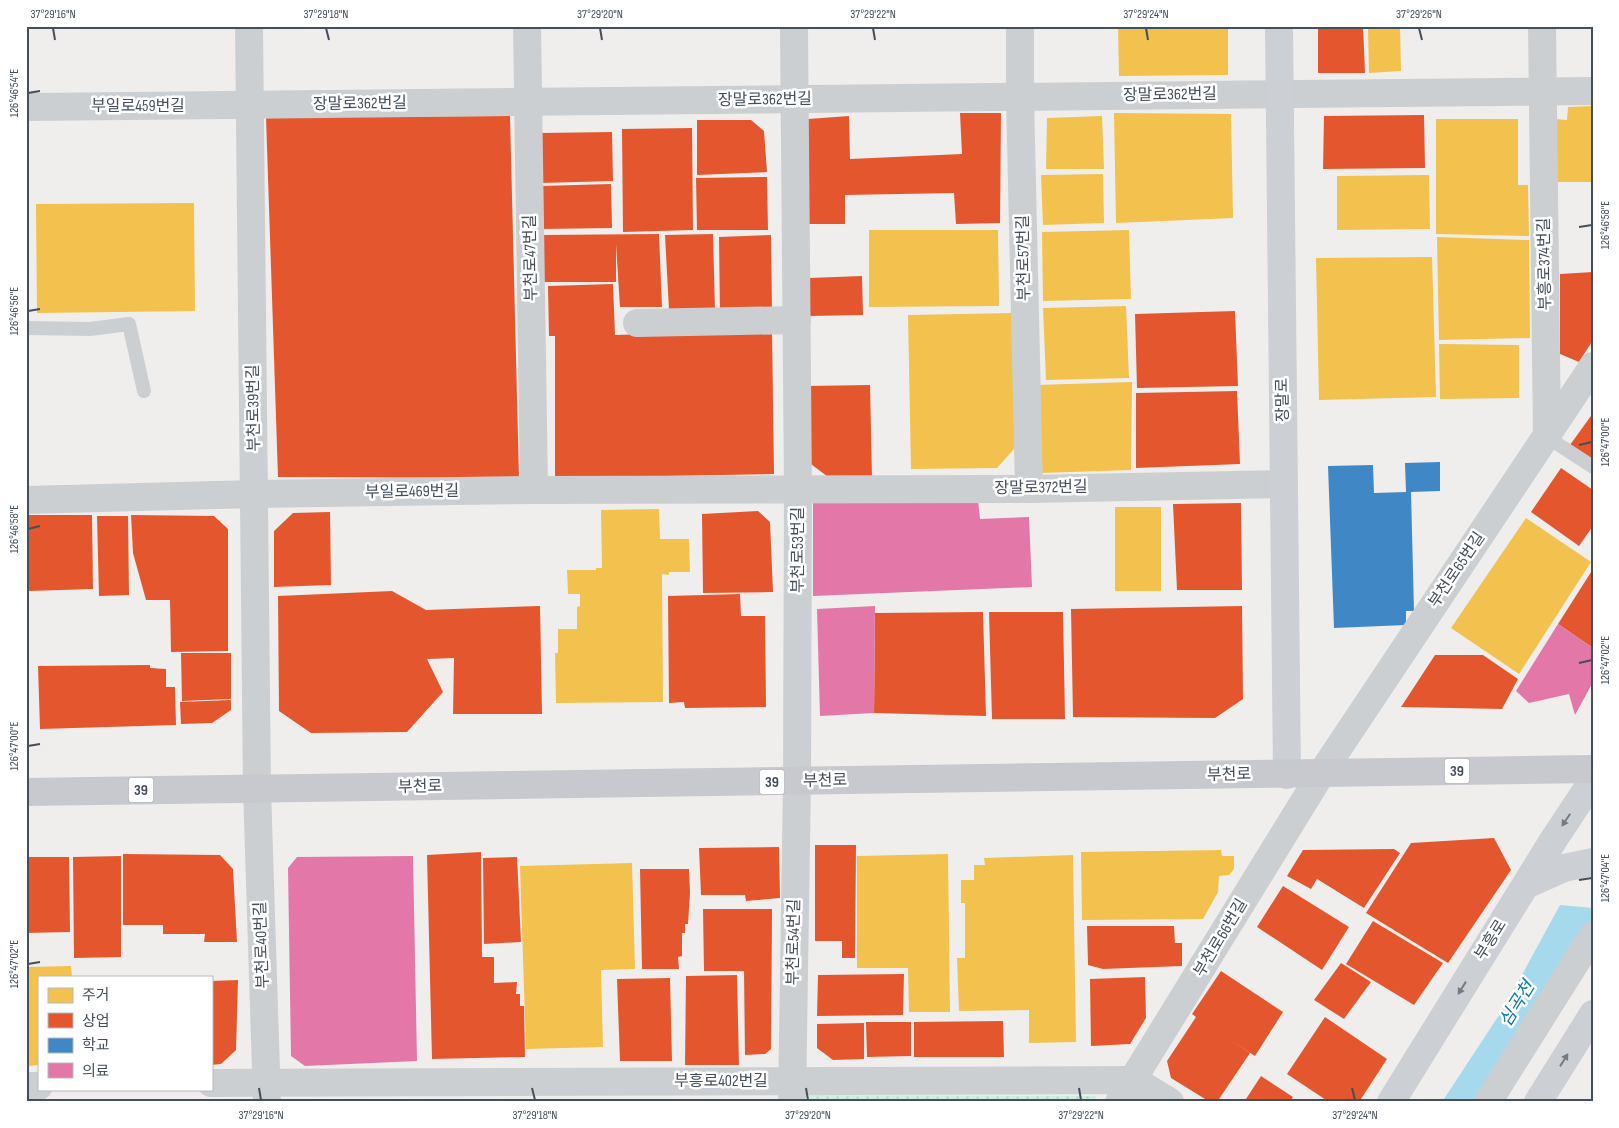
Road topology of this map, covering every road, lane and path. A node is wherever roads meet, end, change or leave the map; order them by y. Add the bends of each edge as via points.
1 (249, 26) edge
2 (527, 26) edge
3 (794, 26) edge
4 (1020, 26) edge
5 (1279, 26) edge
6 (1542, 26) edge
7 (1543, 91) junction
8 (1593, 91) edge
9 (1280, 94) junction
10 (1020, 97) junction
11 (796, 99) junction
12 (528, 102) junction
13 (251, 105) junction
14 (26, 107) edge
15 (797, 320) junction
16 (637, 323) dead end
17 (26, 328) edge
18 (1593, 366) edge
19 (144, 391) dead end
20 (1547, 436) junction
21 (1593, 467) edge
22 (1284, 484) junction
23 (1029, 489) junction
24 (534, 490) junction
25 (798, 491) junction
26 (255, 494) junction
27 (26, 500) edge
28 (1593, 769) edge
29 (1321, 774) junction
30 (1287, 775) junction
31 (1593, 780) edge
32 (797, 781) junction
33 (257, 789) junction
34 (26, 792) edge
35 (1593, 862) edge
36 (1526, 885) junction
37 (1593, 935) edge
38 (1593, 1014) edge
39 (212, 1083) edge
40 (792, 1091) edge
41 (1127, 1091) edge
42 (266, 1092) edge
43 (538, 1092) edge
44 (1170, 1102) edge
45 (1391, 1102) edge
46 (1488, 1102) edge
47 (1538, 1102) edge

1 - 13 street, 부천로39번길
2 - 12 street, 부천로47번길
3 - 11 street, 부천로53번길
4 - 10 street, 부천로57번길
5 - 9 street, 장말로
6 - 7 street, 부흥로374번길
7 - 8 street
7 - 9 street
7 - 20 street, 부흥로374번길
9 - 10 street, 장말로362번길
9 - 22 street, 장말로
10 - 11 street, 장말로362번길
10 - 23 street, 부천로57번길
11 - 12 street, 장말로362번길
11 - 15 street, 부천로53번길
12 - 13 street, 장말로362번길
12 - 24 street, 부천로47번길
13 - 14 street, 부일로459번길
13 - 26 street, 부천로39번길
15 - 16 street
15 - 25 street, 부천로53번길
17 - 19 lane via 90,329 129,324
18 - 20 street, 부천로65번길
20 - 21 lane
20 - 29 street, 부천로65번길
22 - 23 street, 장말로372번길
22 - 30 street, 장말로
23 - 25 street, 장말로372번길
24 - 25 street, 부일로469번길
24 - 26 street, 부일로469번길
25 - 32 street, 부천로53번길
26 - 27 street, 부일로469번길
26 - 33 street, 부천로39번길
28 - 29 main road, 부천로 / 39
29 - 30 main road, 부천로 / 39
29 - 41 street, 부천로66번길
30 - 32 main road, 부천로 / 39
31 -> 36 street, 부흥로
32 - 33 main road, 부천로 / 39
32 - 40 street, 부천로54번길
33 - 34 main road, 부천로 / 39
33 - 42 street, 부천로40번길
35 - 36 street via 1564,868
36 -> 45 street, 부흥로
37 - 46 street
47 -> 38 street
39 - 42 street, 부흥로402번길
40 - 41 street, 부흥로402번길
40 - 43 street, 부흥로402번길
41 - 44 street
42 - 43 street, 부흥로402번길

